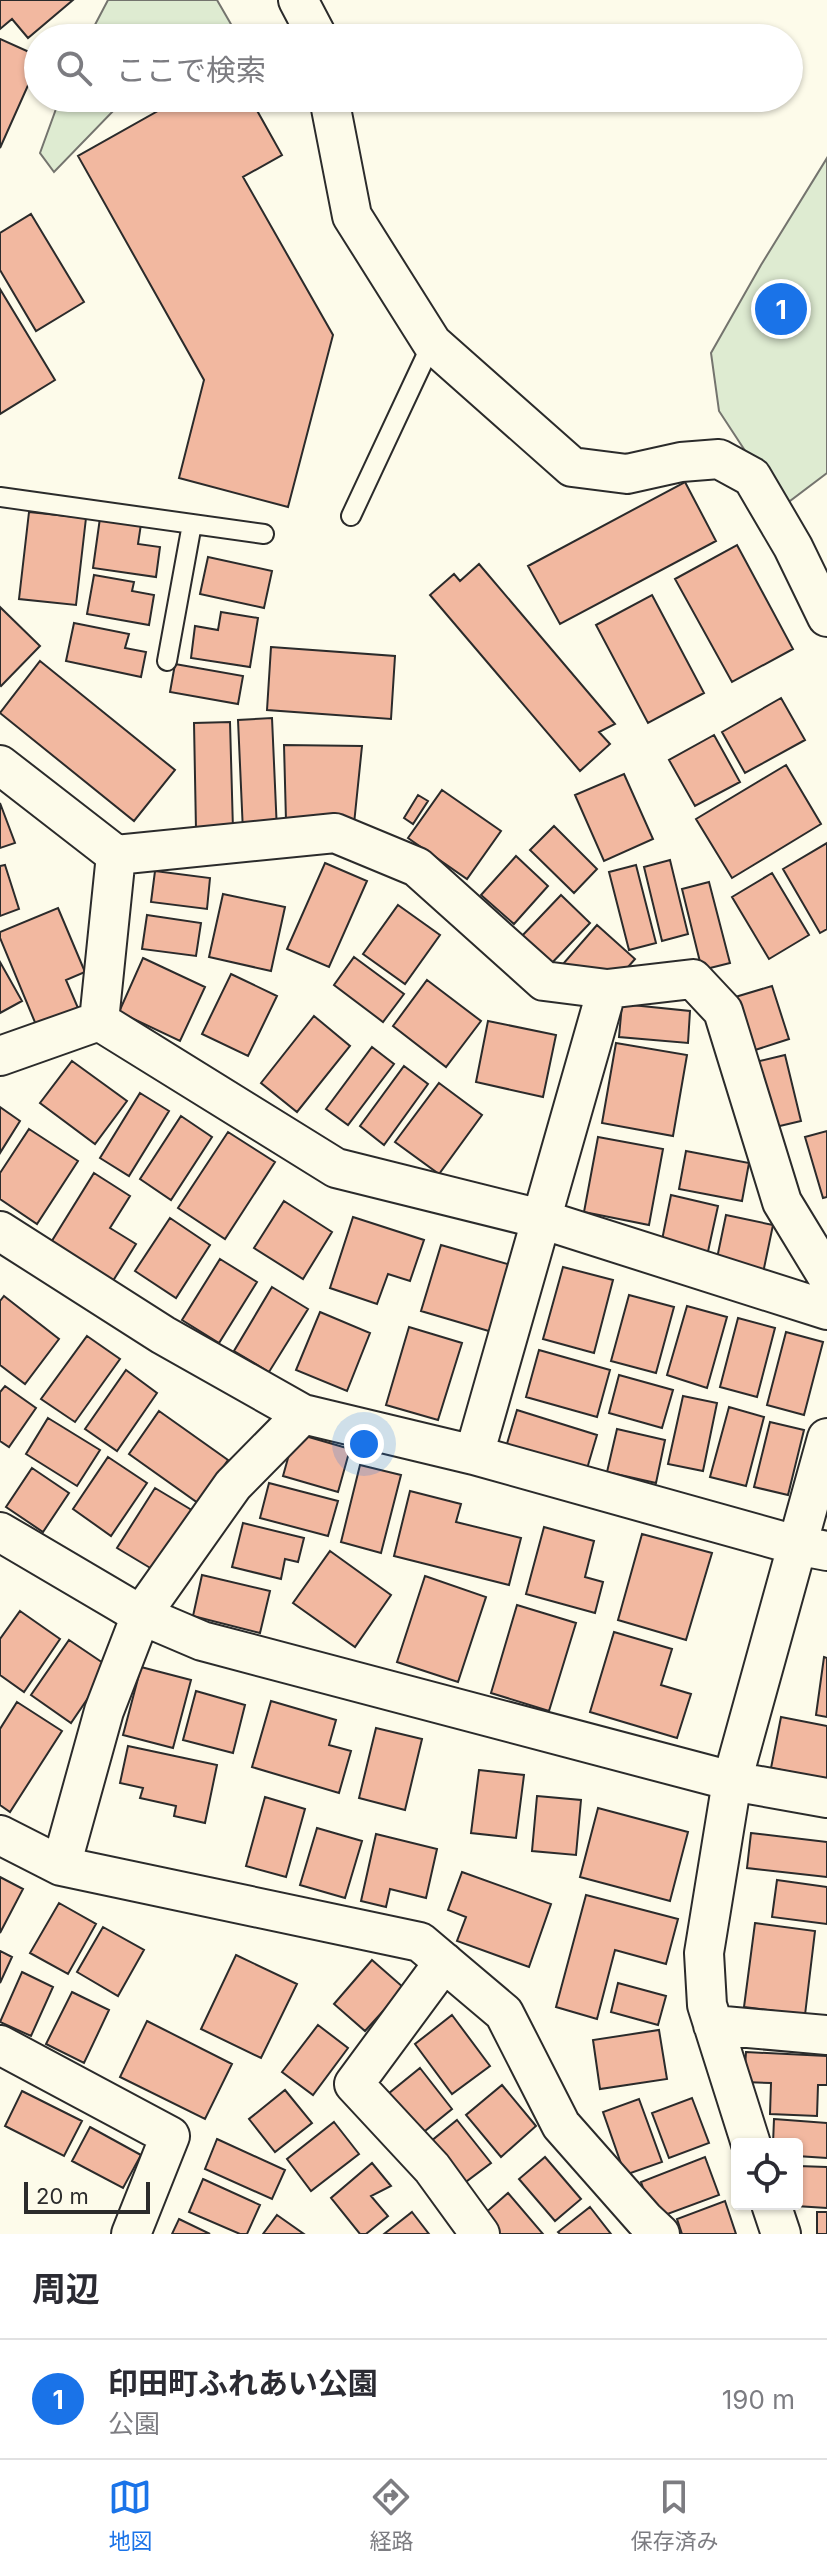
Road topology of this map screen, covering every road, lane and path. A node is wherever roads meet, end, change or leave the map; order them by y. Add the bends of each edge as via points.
1 (298, 0) edge
2 (311, 24) edge
3 (332, 112) edge
4 (432, 343) junction
5 (0, 497) edge
6 (351, 516) dead end
7 (192, 524) junction
8 (264, 534) dead end
9 (827, 617) edge
10 (167, 661) dead end
11 (0, 765) edge
12 (116, 855) junction
13 (607, 989) junction
14 (99, 1021) junction
15 (0, 1056) edge
16 (541, 1219) junction
17 (0, 1231) edge
18 (827, 1276) edge
19 (827, 1310) edge
20 (303, 1414) junction
21 (827, 1438) edge
22 (474, 1455) junction
23 (0, 1532) edge
24 (812, 1548) edge
25 (141, 1615) junction
26 (732, 1781) junction
27 (827, 1798) edge
28 (0, 1835) edge
29 (61, 1866) junction
30 (444, 1962) junction
31 (713, 2025) junction
32 (827, 2035) edge
33 (0, 2045) edge
34 (749, 2138) edge
35 (773, 2210) edge
36 (131, 2234) edge
37 (480, 2234) edge
38 (660, 2234) edge
39 (781, 2234) edge

1 - 2 street
3 - 4 street via 352,216
4 - 6 lane
4 - 9 street via 572,467 627,474 719,459 752,477
5 - 7 lane
7 - 8 lane
7 - 10 lane
11 - 12 street
12 - 13 street via 335,833 417,867 544,981
12 - 14 street
13 - 16 street
13 - 18 street via 693,979 723,1011 782,1202
14 - 15 street
14 - 16 street via 336,1168
16 - 19 street
16 - 22 street
17 - 20 street via 163,1335
20 - 22 street
20 - 25 street via 233,1485
21 - 24 street
22 - 24 street
23 - 25 street
24 - 26 street
25 - 26 street via 202,1641
25 - 29 street via 104,1711
26 - 27 street
26 - 31 street via 704,1953
28 - 29 street
29 - 30 street via 420,1942
30 - 37 street via 354,2084 432,2168
30 - 38 street via 504,2013 561,2125
31 - 32 street
31 - 34 street
33 - 36 street via 170,2136
35 - 39 street

